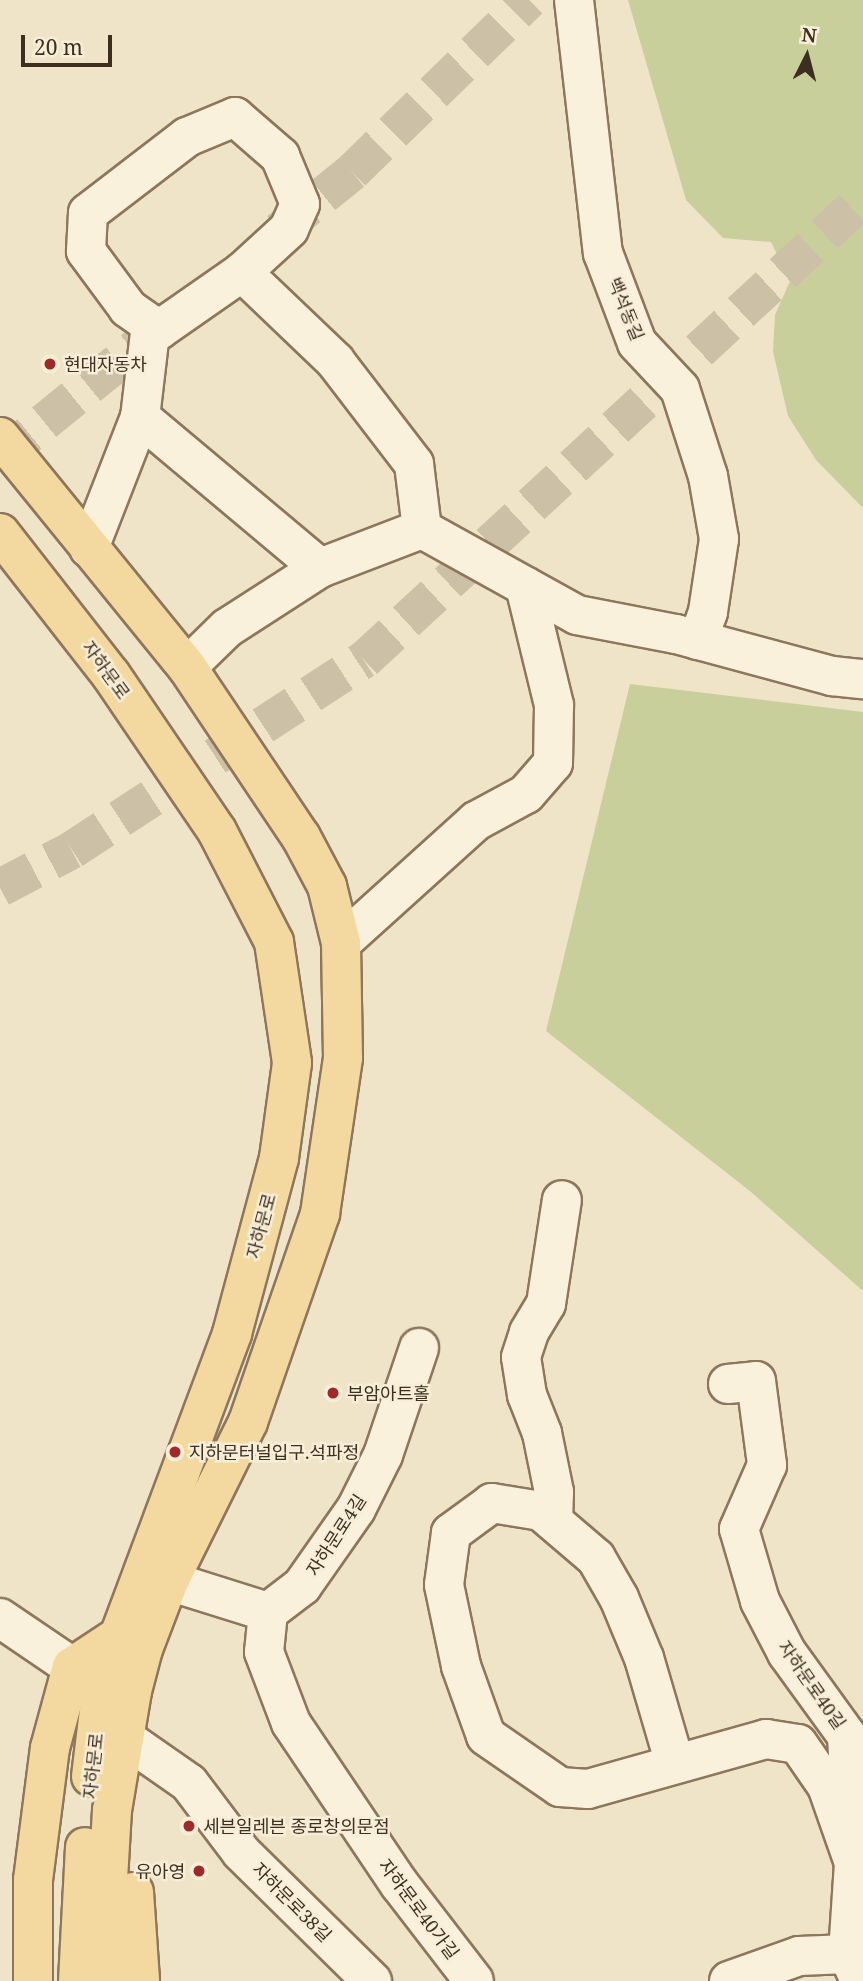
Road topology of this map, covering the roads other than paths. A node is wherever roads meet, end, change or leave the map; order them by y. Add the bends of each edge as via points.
1 (574, 0) edge
2 (242, 272) junction
3 (151, 324) junction
4 (140, 417) junction
5 (0, 437) edge
6 (422, 529) junction
7 (0, 533) edge
8 (89, 548) junction
9 (320, 568) junction
10 (525, 586) junction
11 (698, 640) junction
12 (187, 667) junction
13 (863, 679) edge
14 (341, 943) junction
15 (562, 1200) dead end
16 (419, 1348) dead end
17 (729, 1384) dead end
18 (553, 1521) junction
19 (169, 1581) junction
20 (268, 1612) junction
21 (0, 1618) edge
22 (119, 1636) junction
23 (72, 1667) junction
24 (122, 1737) junction
25 (675, 1764) junction
26 (854, 1863) junction
27 (854, 1968) edge
28 (134, 1979) edge
29 (33, 1981) edge
30 (78, 1981) edge
31 (372, 1981) edge
32 (474, 1981) edge
33 (729, 1981) edge

1 - 11 street, 백석동길 via 603,253 637,343 680,388 708,476 719,539 708,612
2 - 3 street via 159,330
2 - 3 street via 289,229 300,204 280,156 235,117 187,137 88,213 86,251 128,308
2 - 6 street via 335,361 414,464
3 - 4 street
4 - 8 street
4 - 9 street
5 - 8 main road, 자하문로
6 - 9 street
6 - 10 street
7 - 22 main road, 자하문로 via 111,675 217,831 274,942 292,1063 279,1158 232,1334
8 - 12 main road, 자하문로
9 - 12 street via 227,628
10 - 11 street via 577,615
10 - 14 street via 554,705 553,763 526,794 476,821
11 - 13 street via 832,676
12 - 14 main road, 자하문로 via 301,837 327,886
14 - 19 main road, 자하문로 via 343,1058 320,1214 248,1422
15 - 18 street via 546,1304 521,1357 554,1492
16 - 20 street, 자하문로4길 via 383,1455 356,1509 302,1586
17 - 26 street, 자하문로40길 via 756,1381 767,1465 739,1529 761,1601 787,1653 847,1736
18 - 25 street, 자하문로40길 via 596,1558 619,1598 645,1658
18 - 25 street, 자하문로40길 via 541,1511 492,1503 451,1533 444,1585 461,1666 486,1736 559,1787 588,1789
19 - 20 street
19 - 24 main road, 자하문로 via 143,1649
20 - 32 street, 자하문로40가길 via 264,1652 291,1723 400,1885
21 - 23 street
22 - 23 main road
22 - 30 main road, 자하문로 via 100,1702
23 - 29 main road via 50,1748 33,1880
24 - 28 main road, 자하문로 via 112,1810 134,1856
24 - 31 street, 자하문로38길 via 189,1783 241,1852
25 - 26 street, 자하문로40길 via 766,1739 798,1744 827,1786
26 - 27 street, 자하문로40길
27 - 33 street via 799,1956

